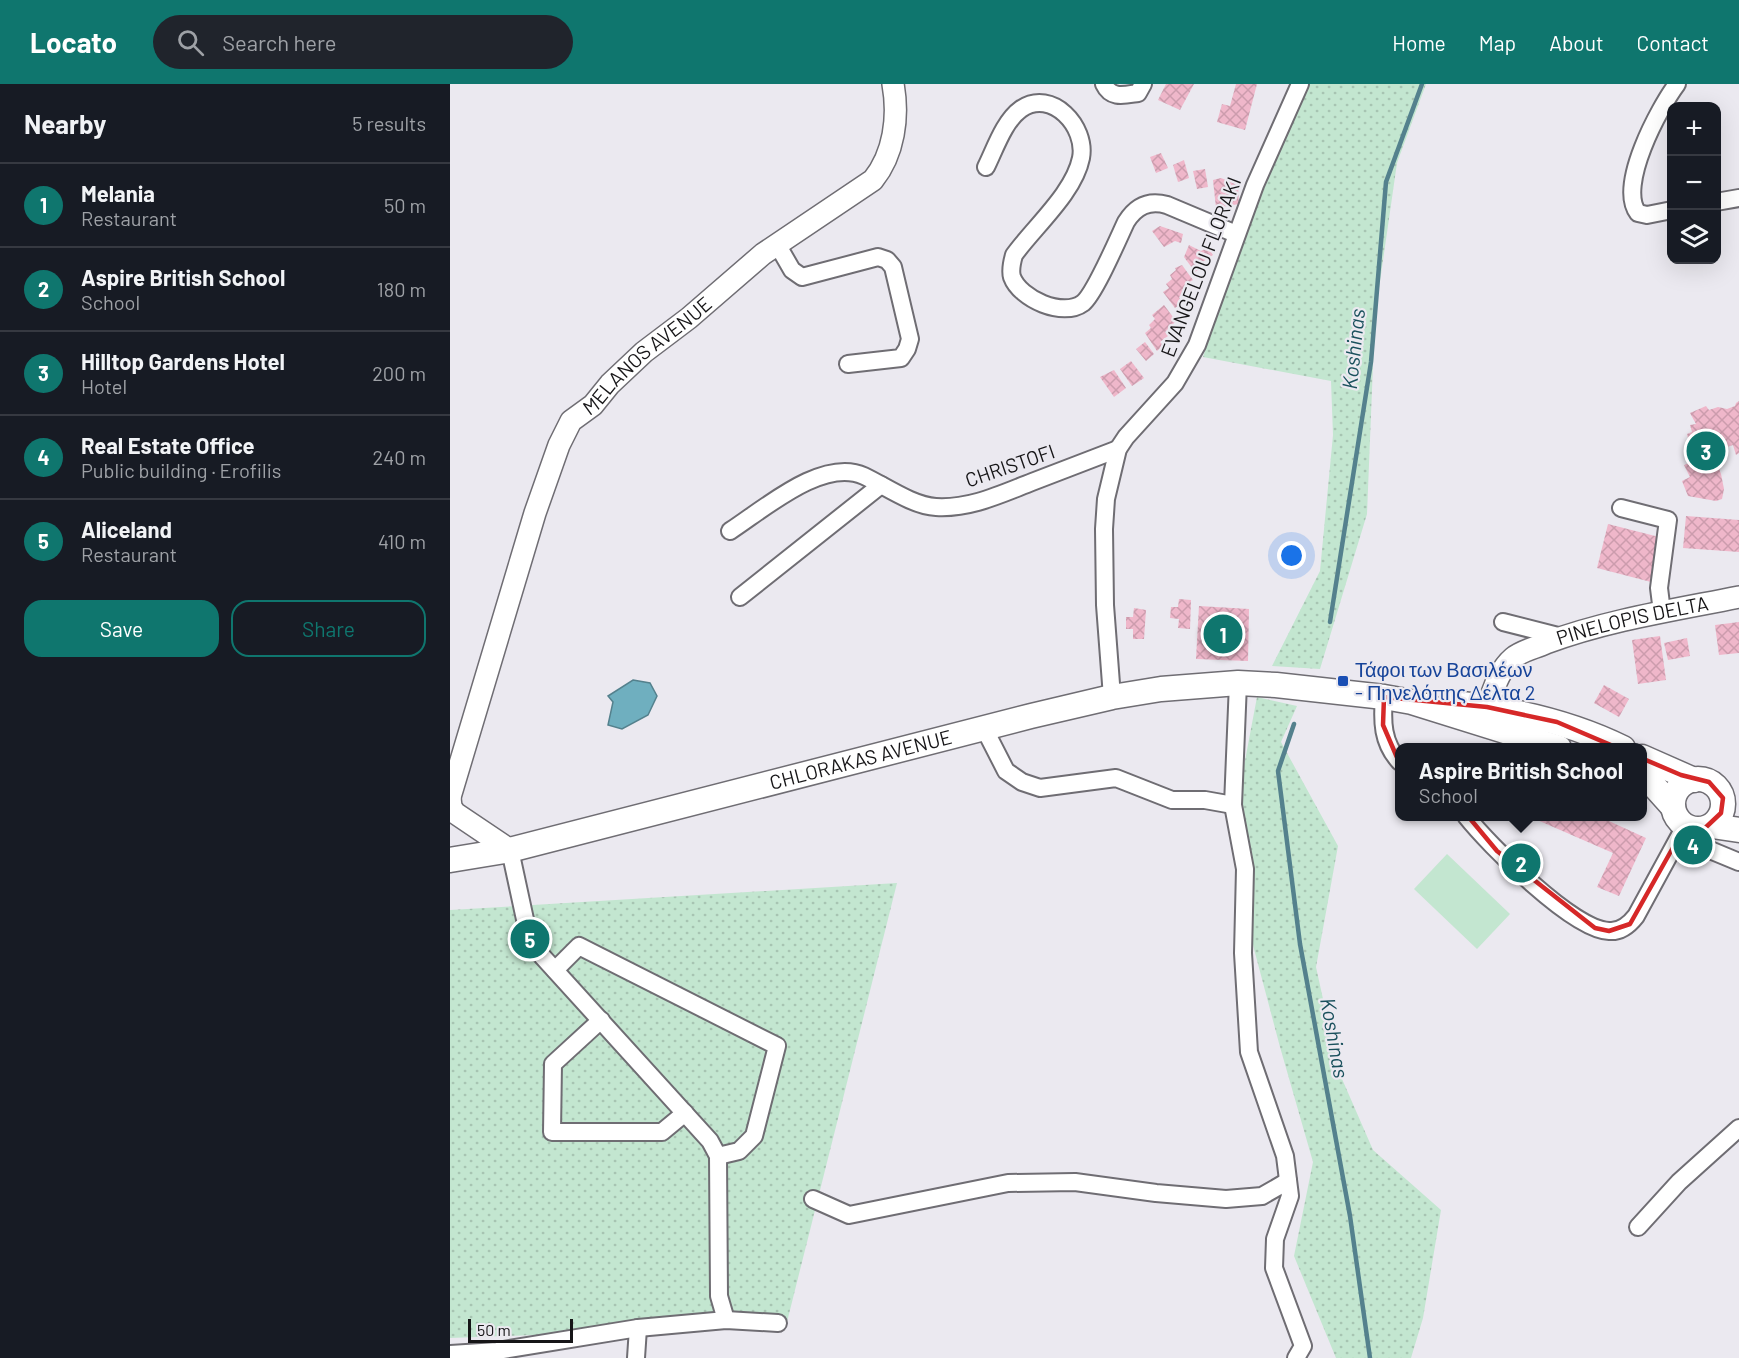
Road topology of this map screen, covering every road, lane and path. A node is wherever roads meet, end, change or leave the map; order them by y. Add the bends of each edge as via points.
1 (893, 84) edge
2 (1104, 84) edge
3 (1143, 84) edge
4 (1300, 84) edge
5 (1677, 84) edge
6 (986, 167) dead end
7 (1739, 198) edge
8 (1721, 201) edge
9 (1667, 211) edge
10 (1236, 234) junction
11 (777, 244) junction
12 (848, 364) dead end
13 (1118, 449) junction
14 (881, 485) junction
15 (1621, 508) dead end
16 (730, 531) dead end
17 (740, 597) dead end
18 (1739, 597) edge
19 (1662, 612) junction
20 (1503, 622) dead end
21 (1562, 638) junction
22 (1238, 684) junction
23 (1112, 697) junction
24 (1384, 697) junction
25 (1412, 702) junction
26 (1487, 707) junction
27 (984, 728) junction
28 (1546, 743) edge
29 (1614, 743) edge
30 (1395, 756) edge
31 (1647, 759) edge
32 (1694, 780) junction
33 (1647, 783) edge
34 (1729, 797) edge
35 (450, 802) edge
36 (1233, 805) junction
37 (1470, 821) edge
38 (1678, 826) junction
39 (1712, 826) junction
40 (1739, 830) edge
41 (510, 850) junction
42 (450, 860) edge
43 (1739, 862) edge
44 (555, 970) junction
45 (601, 1020) junction
46 (685, 1113) junction
47 (1739, 1128) edge
48 (718, 1156) junction
49 (1288, 1181) junction
50 (813, 1200) dead end
51 (1638, 1227) dead end
52 (726, 1320) junction
53 (778, 1323) dead end
54 (638, 1328) junction
55 (450, 1354) edge
56 (636, 1358) edge
57 (1296, 1358) edge

1 - 11 street, MELANOS AVENUE via 892,142 882,168 873,180
2 - 3 street via 1117,96 1138,93
4 - 10 street, EVANGELOU FLORAKI
5 - 9 street via 1654,121 1632,188 1638,213
6 - 10 street via 1014,115 1026,106 1044,104 1056,108 1067,115 1080,133 1081,159 1073,178 1017,250 1011,264 1017,285 1058,309 1084,302 1126,222 1142,206 1158,202
7 - 8 street
10 - 13 street, EVANGELOU FLORAKI via 1206,324 1186,367
11 - 12 street via 792,270 802,277 878,257 893,267 910,339 907,350 901,358
11 - 35 street, MELANOS AVENUE via 690,318 644,351 571,421 535,513
13 - 14 street, CHRISTOFI via 980,503 934,507
13 - 23 street via 1106,499 1104,529
14 - 16 street, CHRISTOFI via 862,475 840,471 809,479
14 - 17 street
15 - 19 street via 1668,520 1659,588
18 - 19 street, PINELOPIS DELTA
19 - 21 street, PINELOPIS DELTA
20 - 21 street
21 - 26 street, PINELOPIS DELTA via 1514,657 1497,679
22 - 23 main road, CHLORAKAS AVENUE
22 - 24 main road, CHLORAKAS AVENUE
22 - 36 street
23 - 27 main road, CHLORAKAS AVENUE
24 - 25 main road, CHLORAKAS AVENUE
24 - 30 street via 1386,741
25 - 26 main road
25 - 28 main road
26 - 29 main road via 1557,722
27 - 36 street via 1006,771 1040,788 1116,778 1172,800
27 - 41 main road, CHLORAKAS AVENUE
31 - 32 main road
32 - 34 main road via 1709,782
32 - 38 main road via 1676,792
33 - 38 main road via 1655,787
34 - 39 main road
35 - 41 street via 455,813
36 - 49 street via 1245,869 1243,953 1250,1052 1285,1156
37 - 38 street via 1530,883 1580,920 1609,931 1630,924
38 - 39 main road via 1697,830
38 - 43 street via 1692,850 1710,850
39 - 40 main road
41 - 42 main road, CHLORAKAS AVENUE
41 - 44 street via 526,924 542,956
44 - 45 street
44 - 48 street via 579,946 777,1046 754,1136 739,1150
45 - 46 street
45 - 46 street via 553,1064 552,1132 662,1132
46 - 48 street
47 - 51 street via 1679,1182
48 - 52 street via 719,1296
49 - 50 street via 1262,1196 1226,1199 1075,1182 1008,1183 849,1215
49 - 57 street via 1290,1196 1275,1239 1274,1268 1303,1346
52 - 53 street
52 - 54 street
54 - 55 street via 497,1352
54 - 56 street

